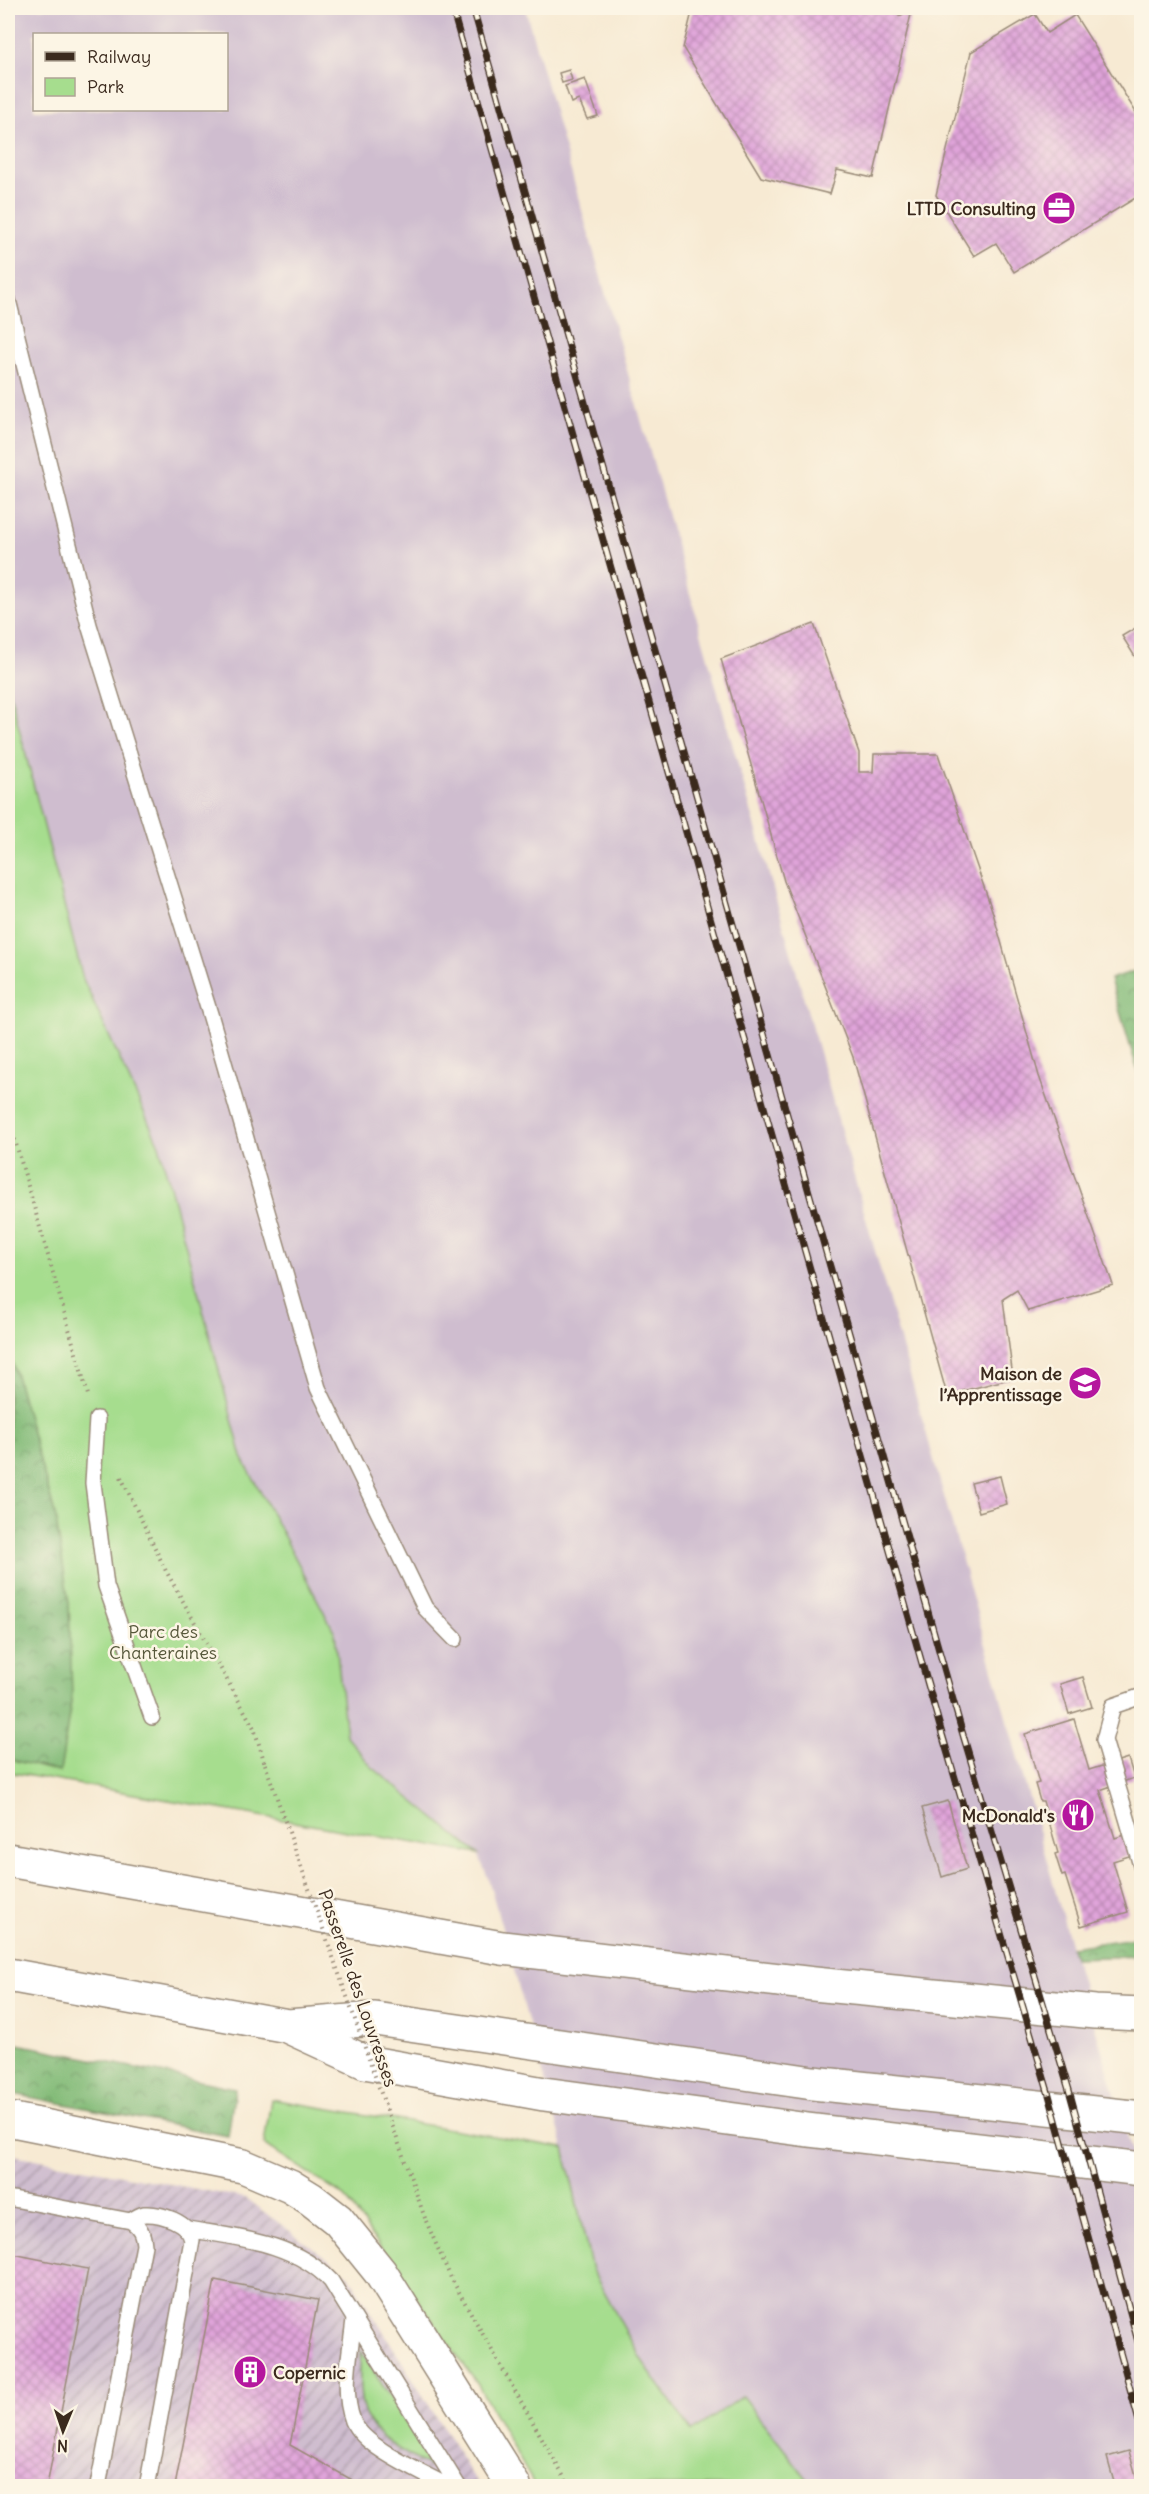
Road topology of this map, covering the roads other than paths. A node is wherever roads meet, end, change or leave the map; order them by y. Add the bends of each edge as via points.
1 (8, 300) edge
2 (98, 1419) road end
3 (454, 1639) dead end
4 (1142, 1696) edge
5 (152, 1717) dead end
6 (8, 1860) edge
7 (1142, 1869) edge
8 (8, 1975) edge
9 (1142, 2014) edge
10 (288, 2026) junction
11 (1142, 2118) edge
12 (8, 2120) edge
13 (1142, 2169) edge
14 (8, 2198) edge
15 (131, 2220) junction
16 (188, 2229) junction
17 (354, 2319) junction
18 (148, 2482) dead end
19 (98, 2487) edge
20 (447, 2487) edge
21 (458, 2487) edge
22 (514, 2487) edge

1 - 3 lane via 89,624 210,1014 318,1388 425,1608
2 - 5 lane via 93,1483 106,1586
4 - 7 lane via 1113,1706 1104,1740
6 - 9 highway via 502,1948 814,1984
8 - 10 highway
10 - 11 highway via 375,2019 813,2084
10 - 13 highway via 365,2062 544,2094 820,2132
12 - 22 highway via 243,2166 311,2199 338,2220 380,2272
14 - 15 lane
15 - 16 lane via 142,2214 151,2215
15 - 19 lane via 139,2226 144,2245
16 - 17 lane via 264,2243 303,2259 331,2281
16 - 18 lane via 192,2240
17 - 20 lane via 348,2380 353,2422 373,2444
17 - 21 lane

